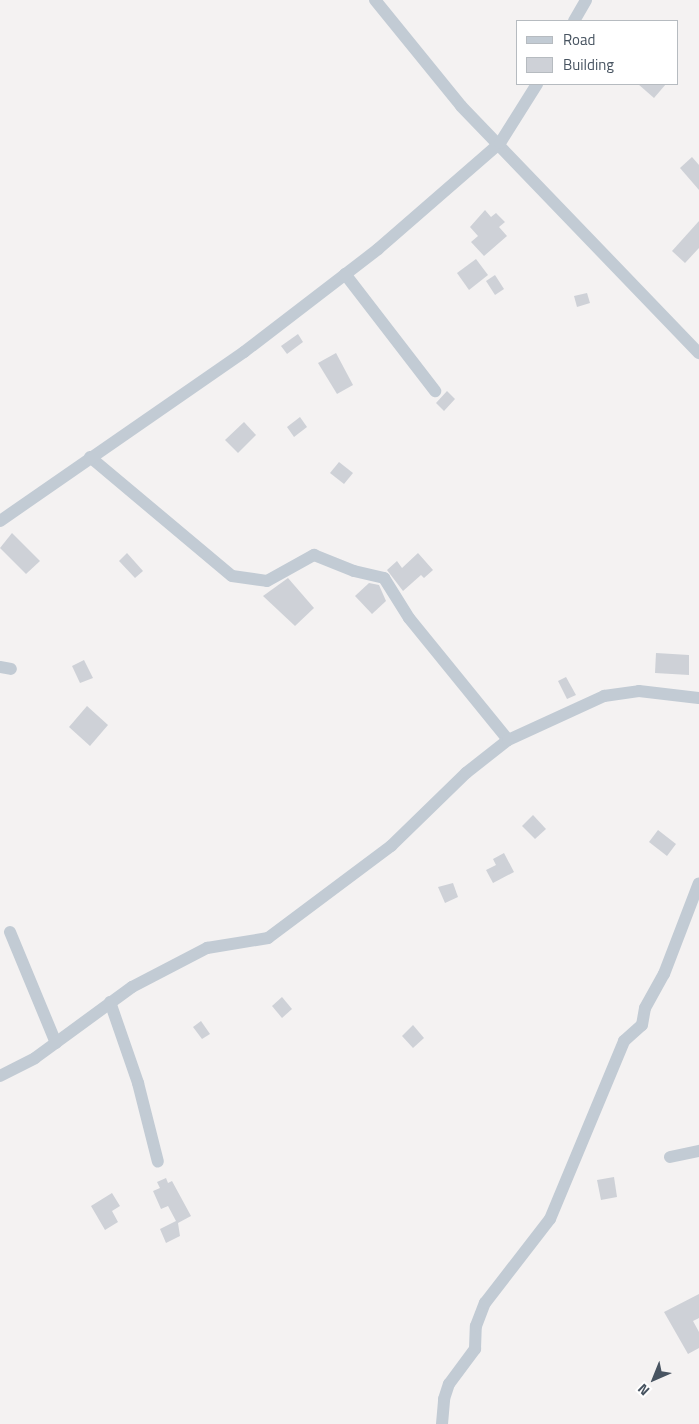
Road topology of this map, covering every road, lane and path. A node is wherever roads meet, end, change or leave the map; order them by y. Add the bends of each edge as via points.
1 (375, 0) edge
2 (586, 0) edge
3 (575, 20) edge
4 (536, 85) edge
5 (500, 143) junction
6 (345, 274) junction
7 (699, 353) edge
8 (434, 391) dead end
9 (90, 457) junction
10 (0, 521) edge
11 (699, 698) edge
12 (508, 740) junction
13 (699, 883) edge
14 (10, 932) dead end
15 (110, 1002) junction
16 (56, 1043) junction
17 (0, 1076) edge
18 (699, 1151) edge
19 (670, 1157) dead end
20 (158, 1162) dead end
21 (442, 1424) edge

1 - 5 street via 461,106
2 - 3 street
4 - 5 street
5 - 6 street
5 - 7 street
6 - 8 street
6 - 9 street via 244,352
9 - 10 street
9 - 12 street via 232,576 267,581 314,555 354,572 384,578 409,618
11 - 12 street via 639,691 604,696
12 - 15 street via 466,773 391,846 268,938 207,948
13 - 21 street via 664,974 645,1008 642,1026 624,1041 550,1219 485,1303 476,1326 475,1349 449,1384 444,1398
14 - 16 street
15 - 16 street
15 - 20 street via 138,1083
16 - 17 street
18 - 19 street

